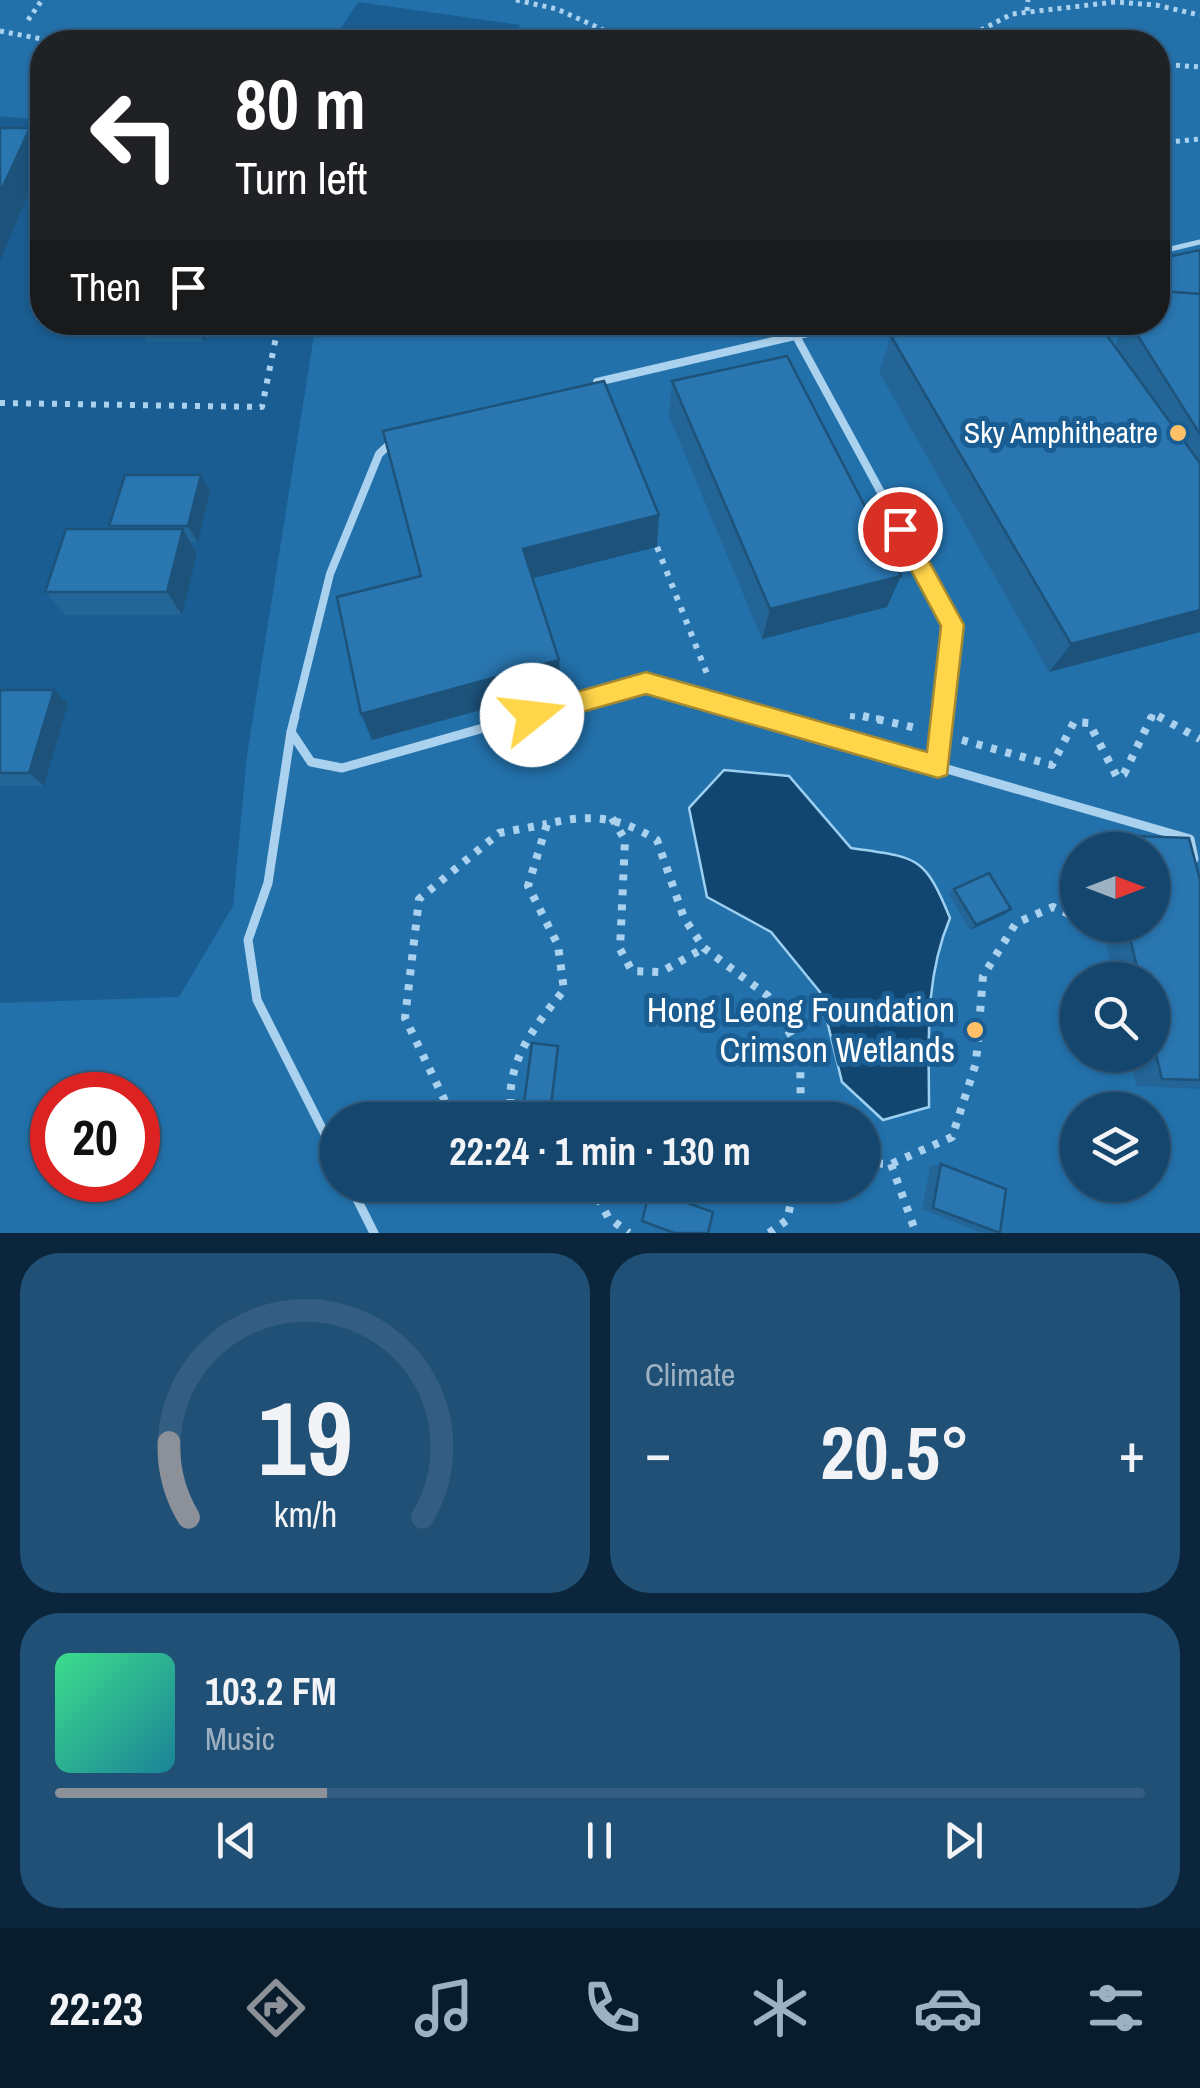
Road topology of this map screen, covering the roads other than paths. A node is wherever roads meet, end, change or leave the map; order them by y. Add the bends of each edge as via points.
1 (1199, 243) edge
2 (1170, 249) edge
3 (800, 335) edge
4 (796, 336) junction
5 (585, 385) edge
6 (401, 435) edge
7 (291, 732) junction
8 (938, 767) junction
9 (1196, 871) edge
10 (320, 1124) edge
11 (358, 1202) edge
12 (374, 1233) edge

1 - 2 lane
3 - 4 lane
4 - 5 lane
4 - 8 lane via 952,625
6 - 7 lane via 378,454 330,574
7 - 8 lane via 311,762 342,768 646,683
7 - 10 lane via 268,884 248,940 257,1000
8 - 9 lane via 1190,839
11 - 12 lane

